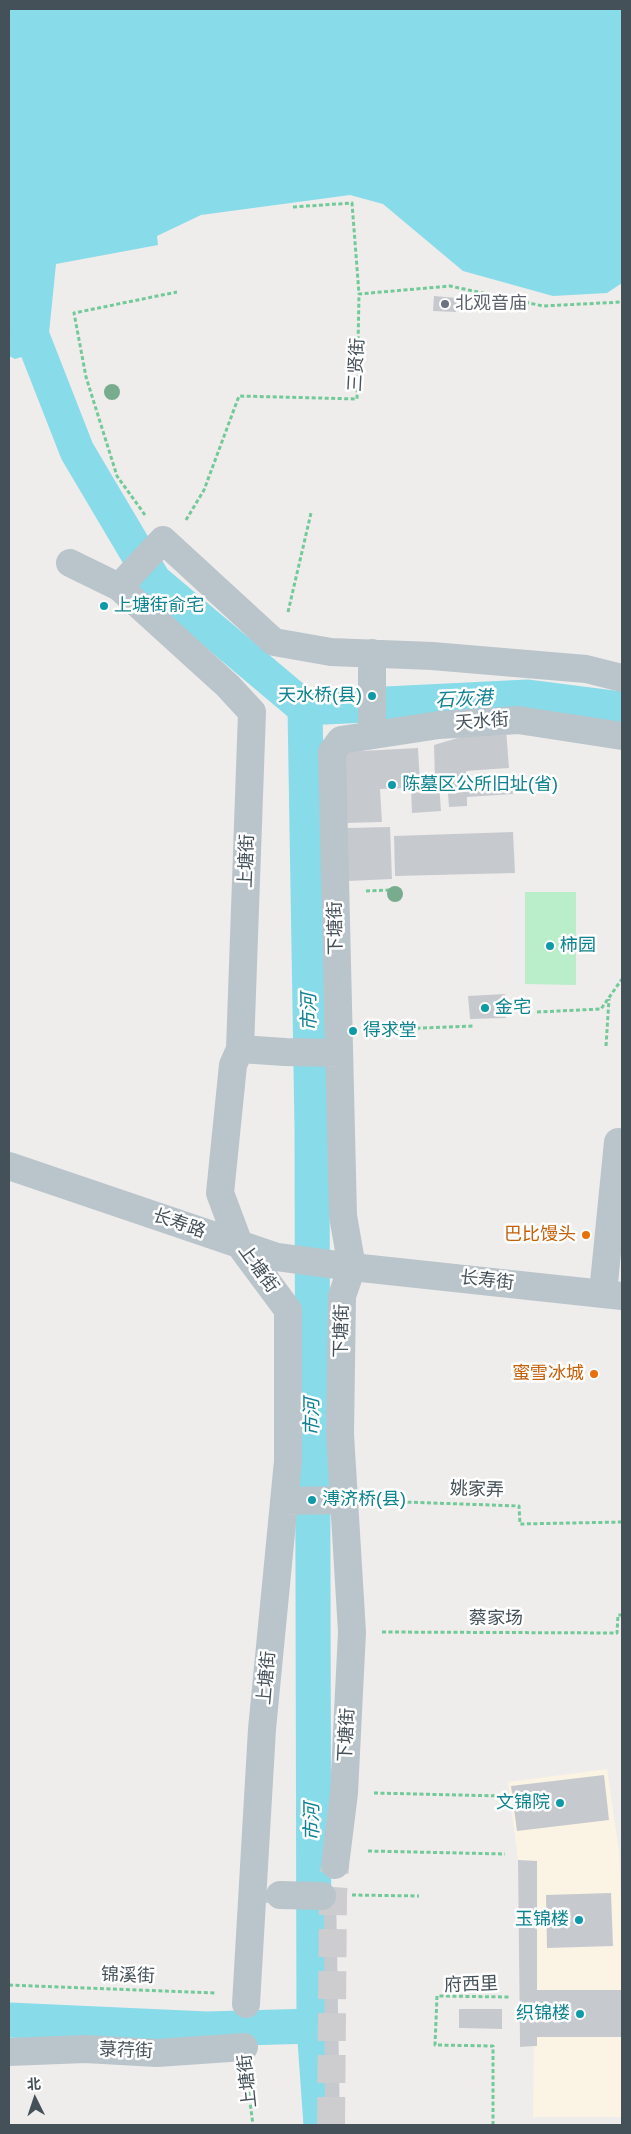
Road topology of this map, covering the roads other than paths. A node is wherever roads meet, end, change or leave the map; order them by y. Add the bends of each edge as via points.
1 (70, 563) dead end
2 (124, 581) junction
3 (372, 666) junction
4 (622, 678) edge
5 (372, 725) junction
6 (622, 736) edge
7 (341, 740) joint
8 (334, 1045) junction
9 (240, 1049) junction
10 (618, 1142) dead end
11 (9, 1166) edge
12 (239, 1244) junction
13 (352, 1267) junction
14 (613, 1294) edge
15 (335, 1500) junction
16 (289, 1501) junction
17 (337, 1858) tunnel mouth
18 (280, 1895) dead end
19 (332, 1895) road end
20 (246, 1999) road end
21 (244, 2047) road end
22 (9, 2052) edge

1 - 2 street, 上塘街
2 - 3 street via 161,546 274,642 331,652
2 - 9 street, 上塘街 via 252,712
3 - 4 street via 432,656 586,669
3 - 5 street
5 - 6 street, 天水街 via 518,720
5 - 7 street, 天水街
7 - 8 street, 下塘街 via 332,752
8 - 9 street via 285,1052
8 - 13 street, 下塘街 via 343,1216
9 - 12 street, 上塘街 via 233,1065 220,1193
10 - 14 street
11 - 12 street, 长寿路
12 - 13 street, 长寿路 via 277,1257
12 - 16 street, 上塘街 via 288,1310
13 - 14 street, 长寿街
13 - 15 street, 下塘街 via 342,1296 340,1434
15 - 16 street
15 - 17 street, 下塘街 via 352,1632 344,1793
16 - 20 street, 上塘街 via 262,1729
18 - 19 street
21 - 22 street, 菉荇街 via 157,2053 85,2050

